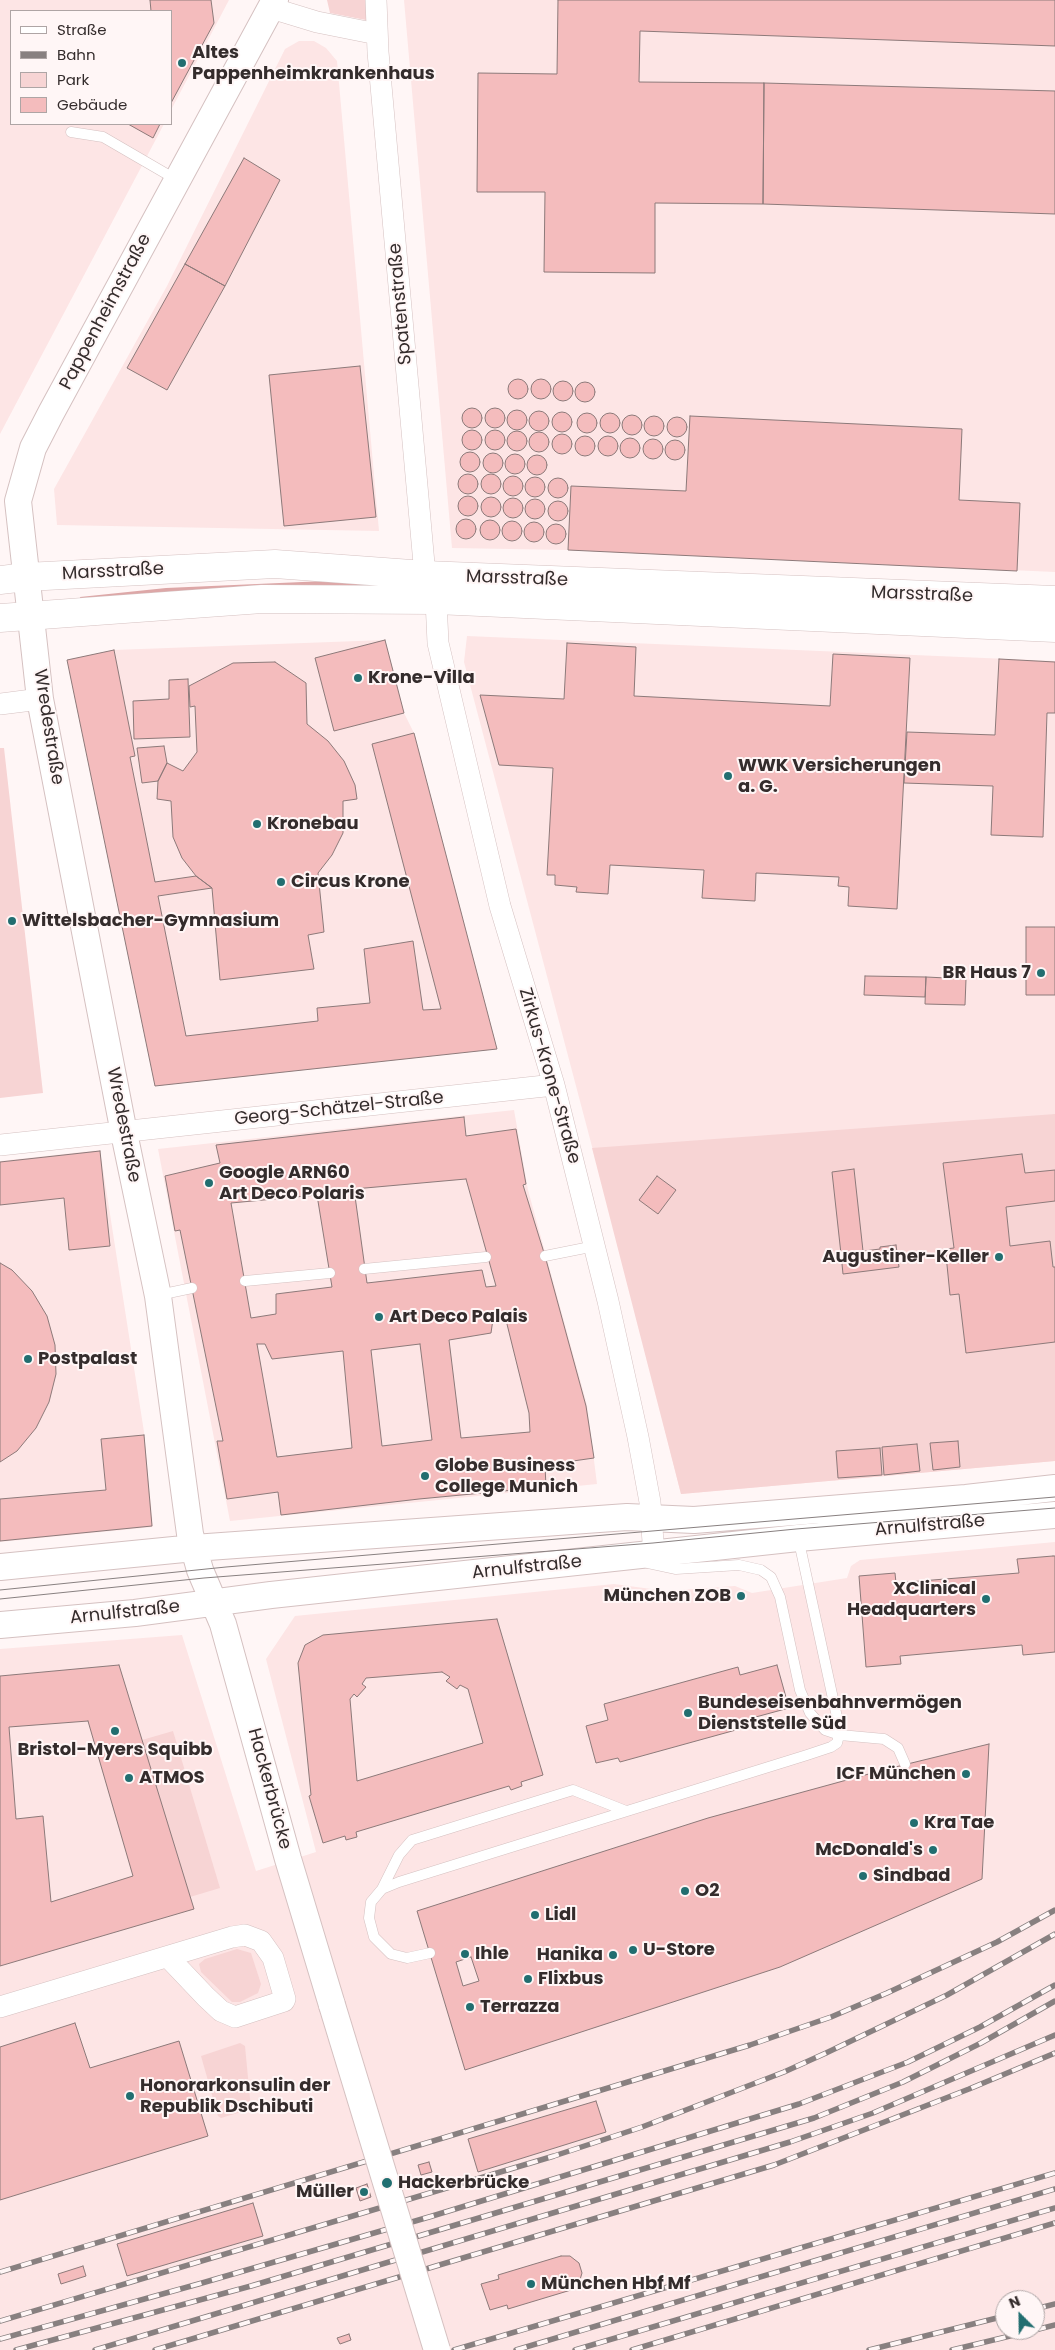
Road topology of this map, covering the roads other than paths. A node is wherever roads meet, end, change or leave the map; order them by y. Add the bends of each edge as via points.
1 (376, 0) edge
2 (277, 3) edge
3 (377, 34) junction
4 (70, 132) dead end
5 (177, 180) junction
6 (425, 575) junction
7 (13, 578) edge
8 (436, 600) junction
9 (1045, 600) edge
10 (32, 615) junction
11 (0, 618) edge
12 (1044, 628) edge
13 (35, 646) joint
14 (40, 699) junction
15 (0, 704) edge
16 (554, 1085) junction
17 (124, 1133) junction
18 (0, 1145) edge
19 (595, 1246) junction
20 (545, 1256) dead end
21 (486, 1257) dead end
22 (364, 1269) dead end
23 (330, 1273) dead end
24 (245, 1281) dead end
25 (192, 1288) dead end
26 (158, 1296) junction
27 (1055, 1488) edge
28 (1055, 1515) edge
29 (651, 1519) junction
30 (795, 1525) junction
31 (194, 1548) junction
32 (654, 1555) junction
33 (615, 1559) junction
34 (0, 1567) edge
35 (214, 1602) junction
36 (0, 1625) edge
37 (840, 1735) junction
38 (905, 1764) dead end
39 (626, 1811) junction
40 (382, 1889) junction
41 (430, 1953) dead end
42 (168, 1957) junction
43 (0, 2007) edge
44 (437, 2350) edge

1 - 3 street, Spatenstraße
2 - 3 street via 317,22
2 - 5 street, Pappenheimstraße
3 - 6 street, Spatenstraße
4 - 5 lane via 103,138
5 - 7 street, Pappenheimstraße via 33,448 18,502
6 - 7 main road, Marsstraße via 275,564
6 - 9 main road, Marsstraße
7 - 10 street, Pappenheimstraße
8 - 10 main road, Marsstraße via 262,600
8 - 12 main road, Marsstraße
8 - 16 street, Zirkus-Krone-Straße via 438,643 500,906
9 - 12 street, Marsstraße
10 - 11 main road, Marsstraße
10 - 13 street, Pappenheimstraße
13 - 14 street, Wredestraße
14 - 15 street
14 - 17 street, Wredestraße
16 - 17 street, Georg-Schätzel-Straße
16 - 19 street, Zirkus-Krone-Straße
17 - 18 street, Georg-Schätzel-Straße
17 - 26 street, Wredestraße
19 - 20 lane
19 - 29 street, Zirkus-Krone-Straße via 638,1437
21 - 22 lane
23 - 24 lane
25 - 26 lane
26 - 31 street, Wredestraße
27 - 30 street, Arnulfstraße via 966,1498
28 - 30 street, Arnulfstraße
29 - 30 street, Arnulfstraße
29 - 31 street, Arnulfstraße via 627,1517
29 - 32 street, Zirkus-Krone-Straße
30 - 32 street, Arnulfstraße
30 - 37 lane
31 - 34 street, Arnulfstraße
31 - 35 street, Wredestraße
32 - 33 street, Arnulfstraße
33 - 35 street, Arnulfstraße
33 - 37 lane via 676,1569 739,1565 761,1570 770,1577 780,1597 803,1699 825,1730
35 - 36 street, Arnulfstraße
35 - 44 street, Hackerbrücke, bridge via 223,1624 288,1859
37 - 38 lane via 884,1738 898,1748
37 - 39 lane via 831,1747
39 - 40 lane
39 - 40 lane via 572,1790 412,1840 399,1855
40 - 41 lane via 371,1902 369,1918 374,1937 391,1954 407,1958
42 - 42 street via 221,2011 235,2017 285,1999 273,1958 261,1941 244,1935
42 - 43 street

